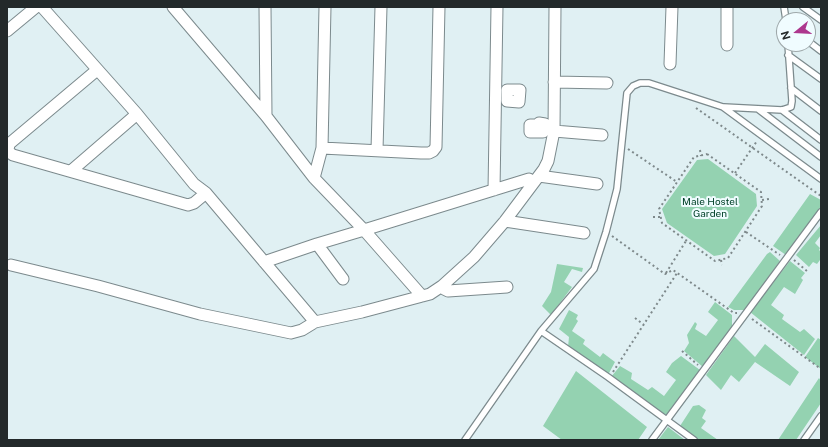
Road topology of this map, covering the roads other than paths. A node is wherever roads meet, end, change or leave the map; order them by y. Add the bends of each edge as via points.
1 (36, 7) edge
2 (42, 7) edge
3 (173, 7) edge
4 (266, 7) edge
5 (325, 7) edge
6 (381, 7) edge
7 (439, 7) edge
8 (497, 7) edge
9 (555, 7) edge
10 (672, 7) edge
11 (727, 7) edge
12 (803, 7) edge
13 (821, 20) edge
14 (7, 31) edge
15 (727, 45) dead end
16 (788, 55) joint
17 (670, 64) dead end
18 (97, 70) junction
19 (821, 79) edge
20 (554, 82) junction
21 (607, 83) dead end
22 (791, 88) junction
23 (723, 107) junction
24 (758, 109) junction
25 (782, 110) junction
26 (821, 111) edge
27 (137, 114) junction
28 (266, 116) junction
29 (554, 131) junction
30 (602, 135) dead end
31 (821, 140) edge
32 (322, 148) junction
33 (377, 150) junction
34 (821, 157) edge
35 (71, 171) junction
36 (314, 178) junction
37 (821, 179) edge
38 (536, 180) junction
39 (597, 184) dead end
40 (494, 190) junction
41 (206, 193) junction
42 (821, 212) edge
43 (505, 221) junction
44 (364, 230) junction
45 (584, 233) dead end
46 (317, 244) junction
47 (264, 262) junction
48 (11, 265) dead end
49 (343, 279) dead end
50 (442, 286) junction
51 (507, 288) dead end
52 (422, 296) junction
53 (315, 322) junction
54 (541, 330) junction
55 (821, 416) edge
56 (666, 419) junction
57 (465, 440) edge
58 (652, 440) edge
59 (694, 440) edge
60 (804, 440) edge

1 - 14 street
2 - 18 street
3 - 28 street
4 - 28 street
5 - 32 street
6 - 33 street
7 - 33 street via 436,147 429,153
8 - 40 street
9 - 20 street
10 - 17 street
11 - 15 street
12 - 13 lane
16 - 19 lane
16 - 22 lane
18 - 27 street
18 - 35 street via 8,147 14,155
20 - 21 street
20 - 29 street
22 - 25 lane via 791,106
22 - 26 lane
23 - 24 lane
23 - 37 lane
23 - 54 lane via 649,83 640,83 627,93 617,189 594,269
24 - 25 lane
24 - 34 lane
25 - 31 lane
27 - 35 street
27 - 41 street via 194,184
28 - 36 street
29 - 30 street
29 - 38 street via 548,161
32 - 33 street
32 - 36 street
35 - 41 street via 188,205
36 - 44 street
38 - 39 street
38 - 40 street via 529,179
38 - 43 street
40 - 44 street
41 - 47 street
42 - 56 lane
43 - 45 street
43 - 50 street via 474,257
44 - 46 street
44 - 52 street
46 - 47 street
46 - 49 street
47 - 53 street
48 - 53 street via 259,327 291,333
50 - 51 street via 448,291
50 - 52 street
52 - 53 street
54 - 56 lane
54 - 57 lane
55 - 60 lane
56 - 58 lane
56 - 59 lane

